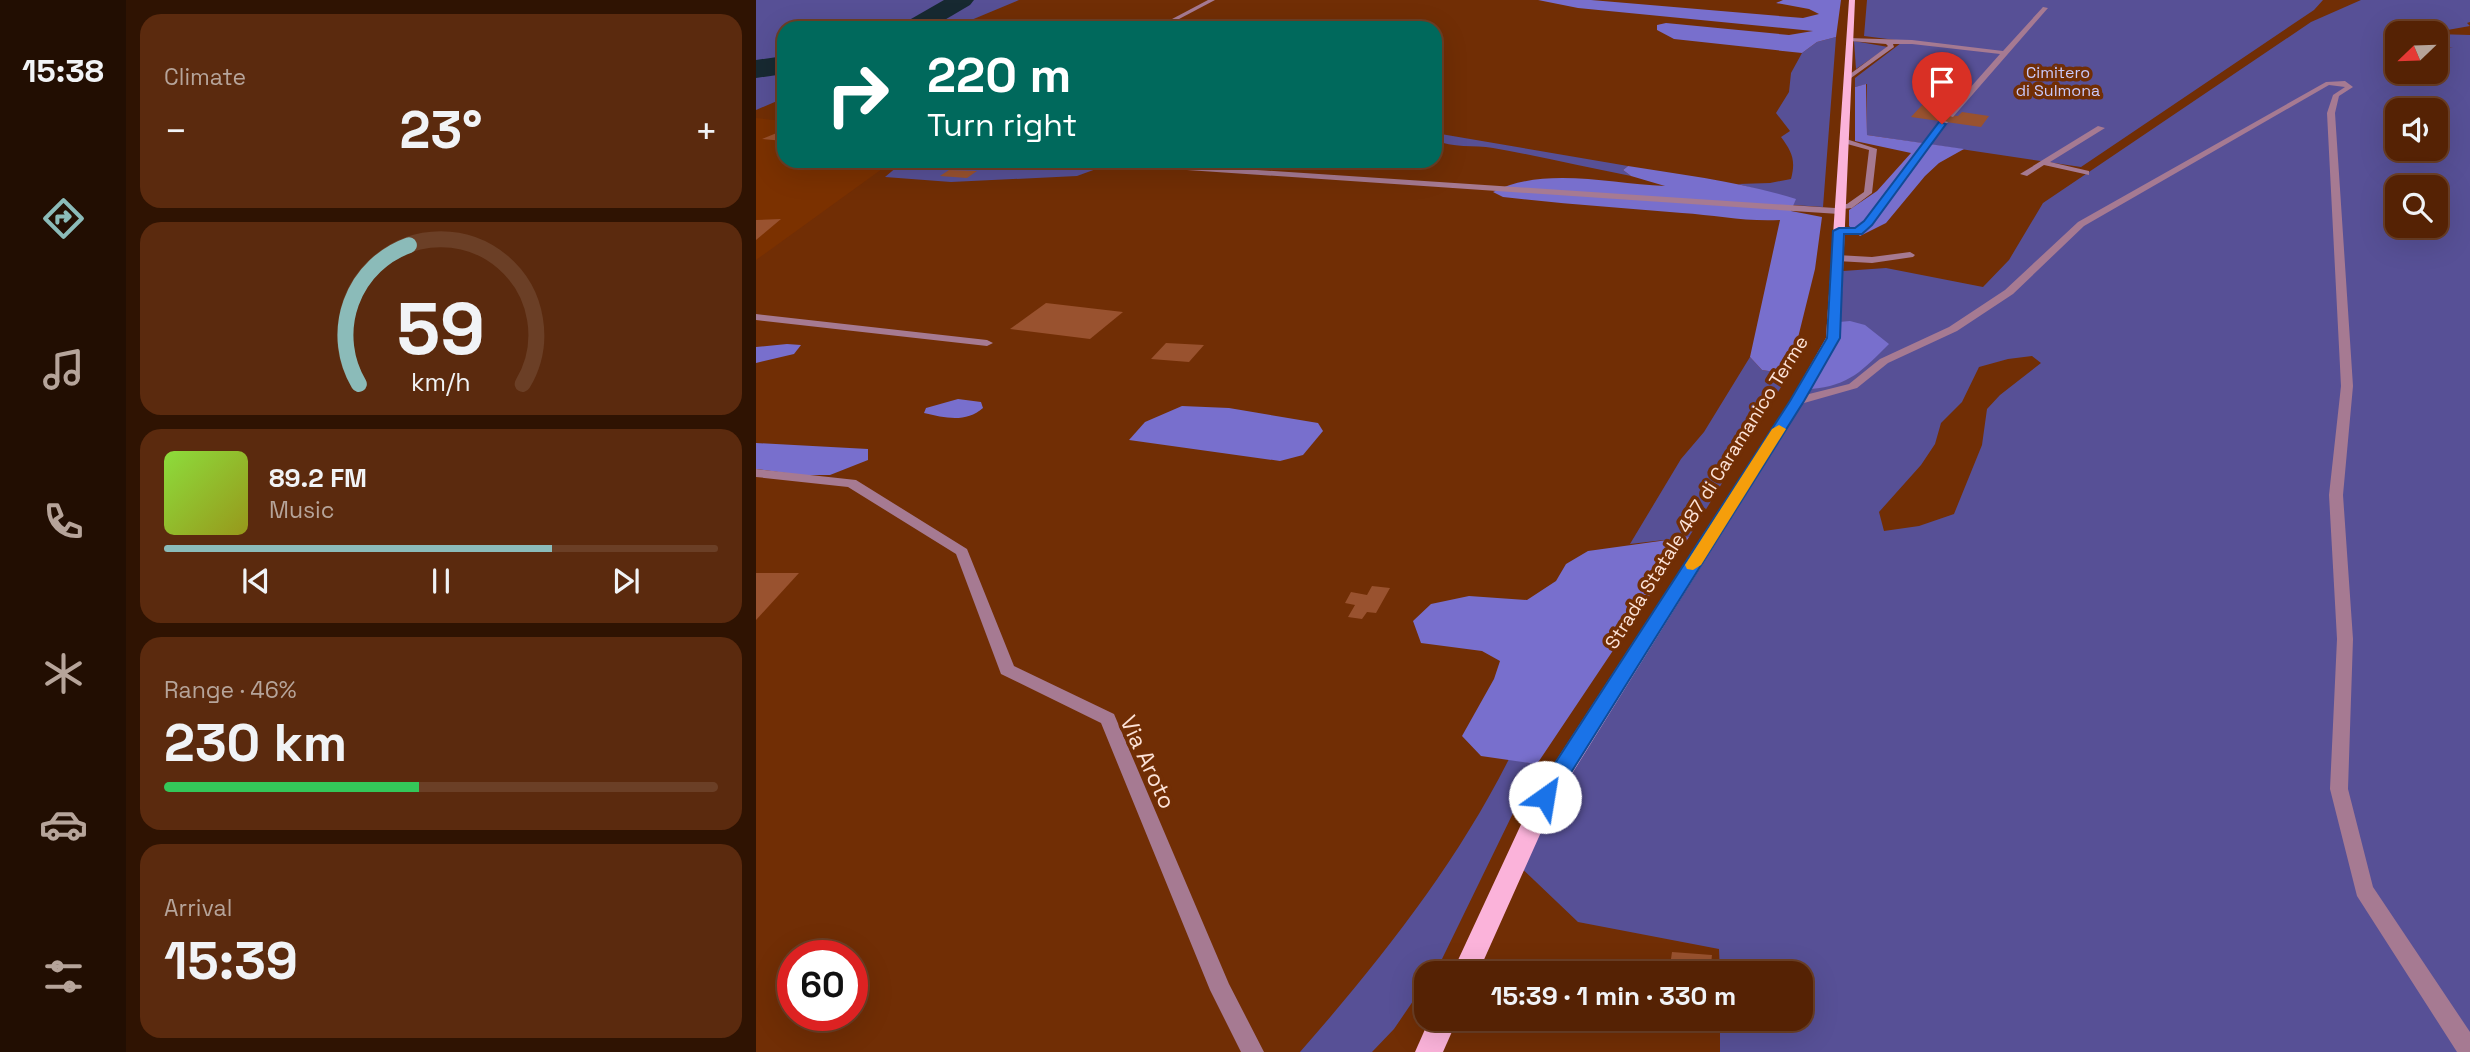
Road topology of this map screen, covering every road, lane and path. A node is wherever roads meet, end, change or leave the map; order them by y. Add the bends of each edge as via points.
1 (1212, 0) edge
2 (1852, 0) edge
3 (2045, 8) dead end
4 (1172, 21) edge
5 (1850, 39) junction
6 (1888, 42) junction
7 (2005, 53) junction
8 (1850, 77) junction
9 (2101, 128) dead end
10 (1843, 140) junction
11 (2045, 163) junction
12 (1193, 168) edge
13 (2086, 173) dead end
14 (2024, 174) dead end
15 (1839, 209) junction
16 (1839, 231) junction
17 (1910, 255) dead end
18 (1837, 258) junction
19 (756, 317) edge
20 (987, 343) dead end
21 (1797, 401) junction
22 (756, 473) edge
23 (1470, 961) edge
24 (1438, 1031) edge
25 (1253, 1052) edge
26 (1429, 1052) edge
27 (2470, 1052) edge

1 - 4 street
2 - 5 main road, Strada Statale 487 di Caramanico Terme
3 - 7 street
5 - 6 street
5 - 8 main road, Strada Statale 487 di Caramanico Terme
6 - 7 street
6 - 8 street via 1892,46
7 - 16 street via 1947,118 1868,223 1858,232
8 - 10 main road, Strada Statale 487 di Caramanico Terme
9 - 11 street
10 - 15 main road, Strada Statale 487 di Caramanico Terme
10 - 15 street via 1873,149 1868,193
11 - 13 street
11 - 14 street
12 - 15 street
15 - 16 main road, Strada Statale 487 di Caramanico Terme
16 - 18 main road, Strada Statale 487 di Caramanico Terme
17 - 18 street
18 - 21 main road, Strada Statale 487 di Caramanico Terme via 1833,338
19 - 20 street
21 - 23 main road, Strada Statale 487 di Caramanico Terme via 1545,797
21 - 27 street via 1853,386 1884,361 1953,329 2009,292 2081,224 2328,83 2350,87 2336,95 2331,113 2347,386 2336,495 2346,639 2339,789 2364,890
22 - 25 street, Via Aroto via 851,483 962,552 1007,670 1108,719 1221,990
24 - 26 main road

